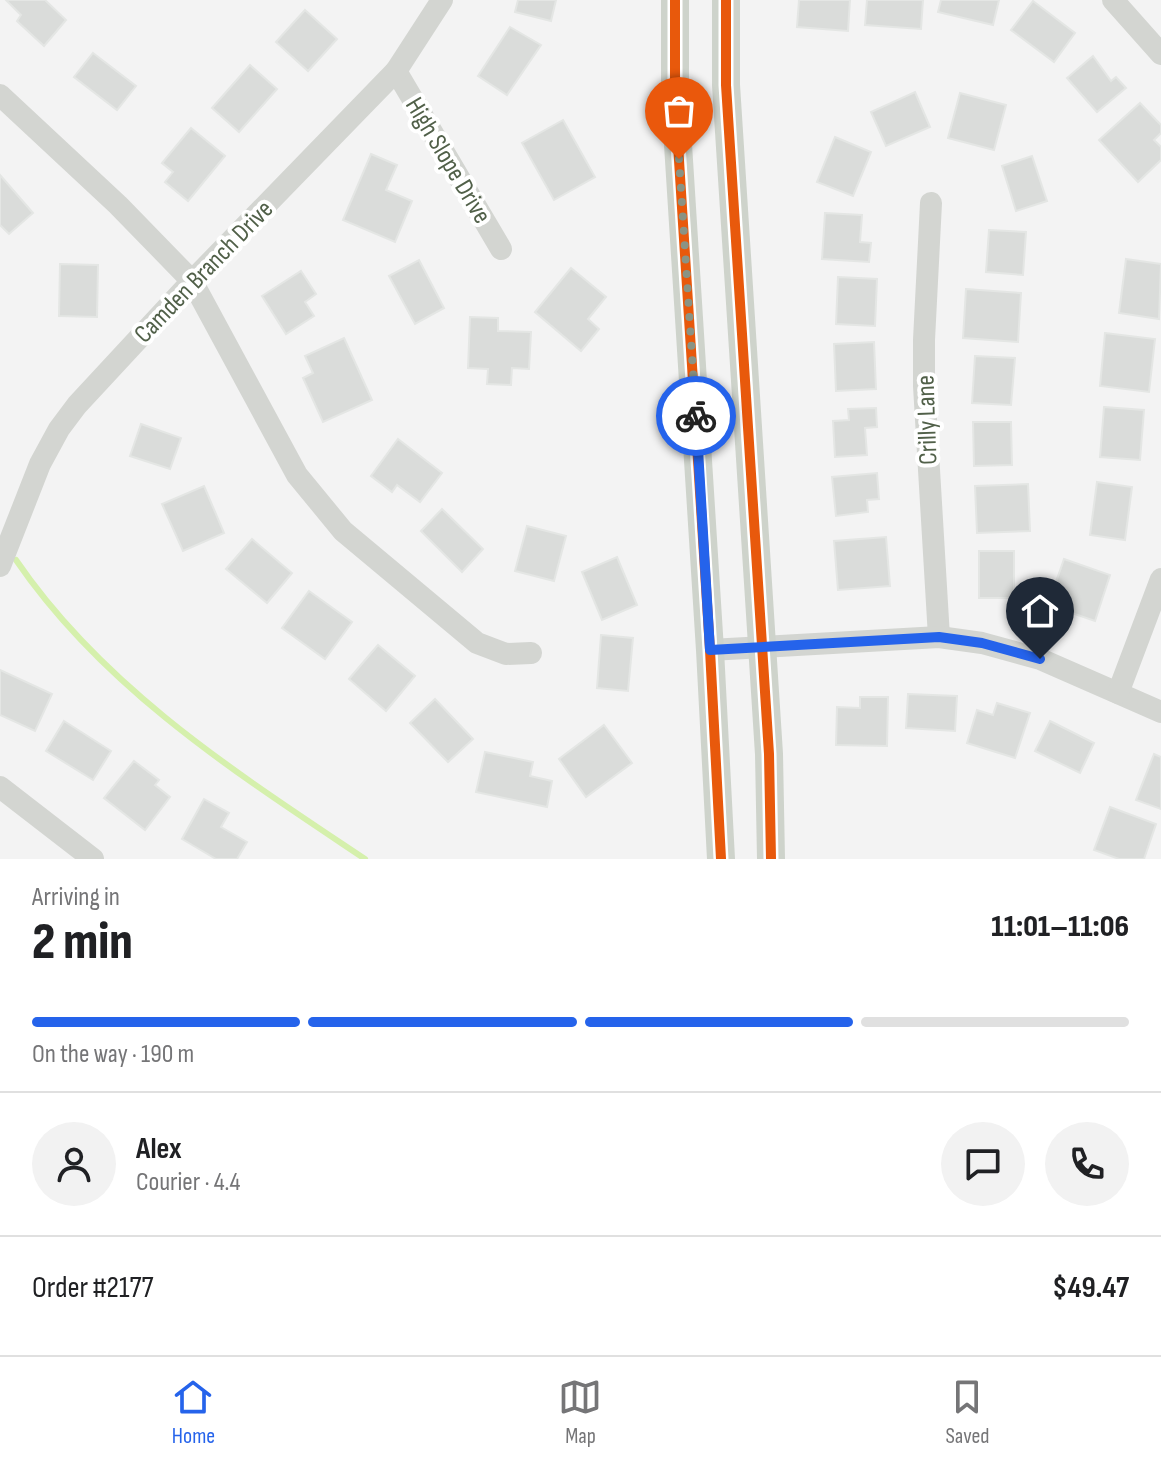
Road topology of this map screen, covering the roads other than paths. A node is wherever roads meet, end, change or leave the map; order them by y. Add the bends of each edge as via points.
1 (442, 0) edge
2 (675, 0) edge
3 (726, 0) edge
4 (1113, 0) edge
5 (1161, 54) edge
6 (396, 71) junction
7 (0, 95) edge
8 (931, 203) dead end
9 (501, 249) dead end
10 (192, 281) junction
11 (0, 566) edge
12 (1161, 579) edge
13 (939, 637) junction
14 (763, 647) junction
15 (710, 650) junction
16 (531, 653) dead end
17 (1118, 693) junction
18 (1161, 712) edge
19 (0, 787) edge
20 (93, 859) edge
21 (721, 859) edge
22 (771, 859) edge

1 - 6 street, Camden Branch Drive
2 - 15 main road via 675,97
3 - 14 main road via 726,85
4 - 5 street
6 - 9 street, High Slope Drive
6 - 10 street, Camden Branch Drive
7 - 10 street
8 - 13 street, Crilly Lane via 924,386
10 - 11 street, Camden Branch Drive via 59,429
10 - 16 street via 297,475 343,531 477,643 506,654
12 - 17 street
13 - 14 street
13 - 17 street via 1012,650
14 - 15 street
14 - 22 main road
15 - 21 main road
17 - 18 street
19 - 20 street

